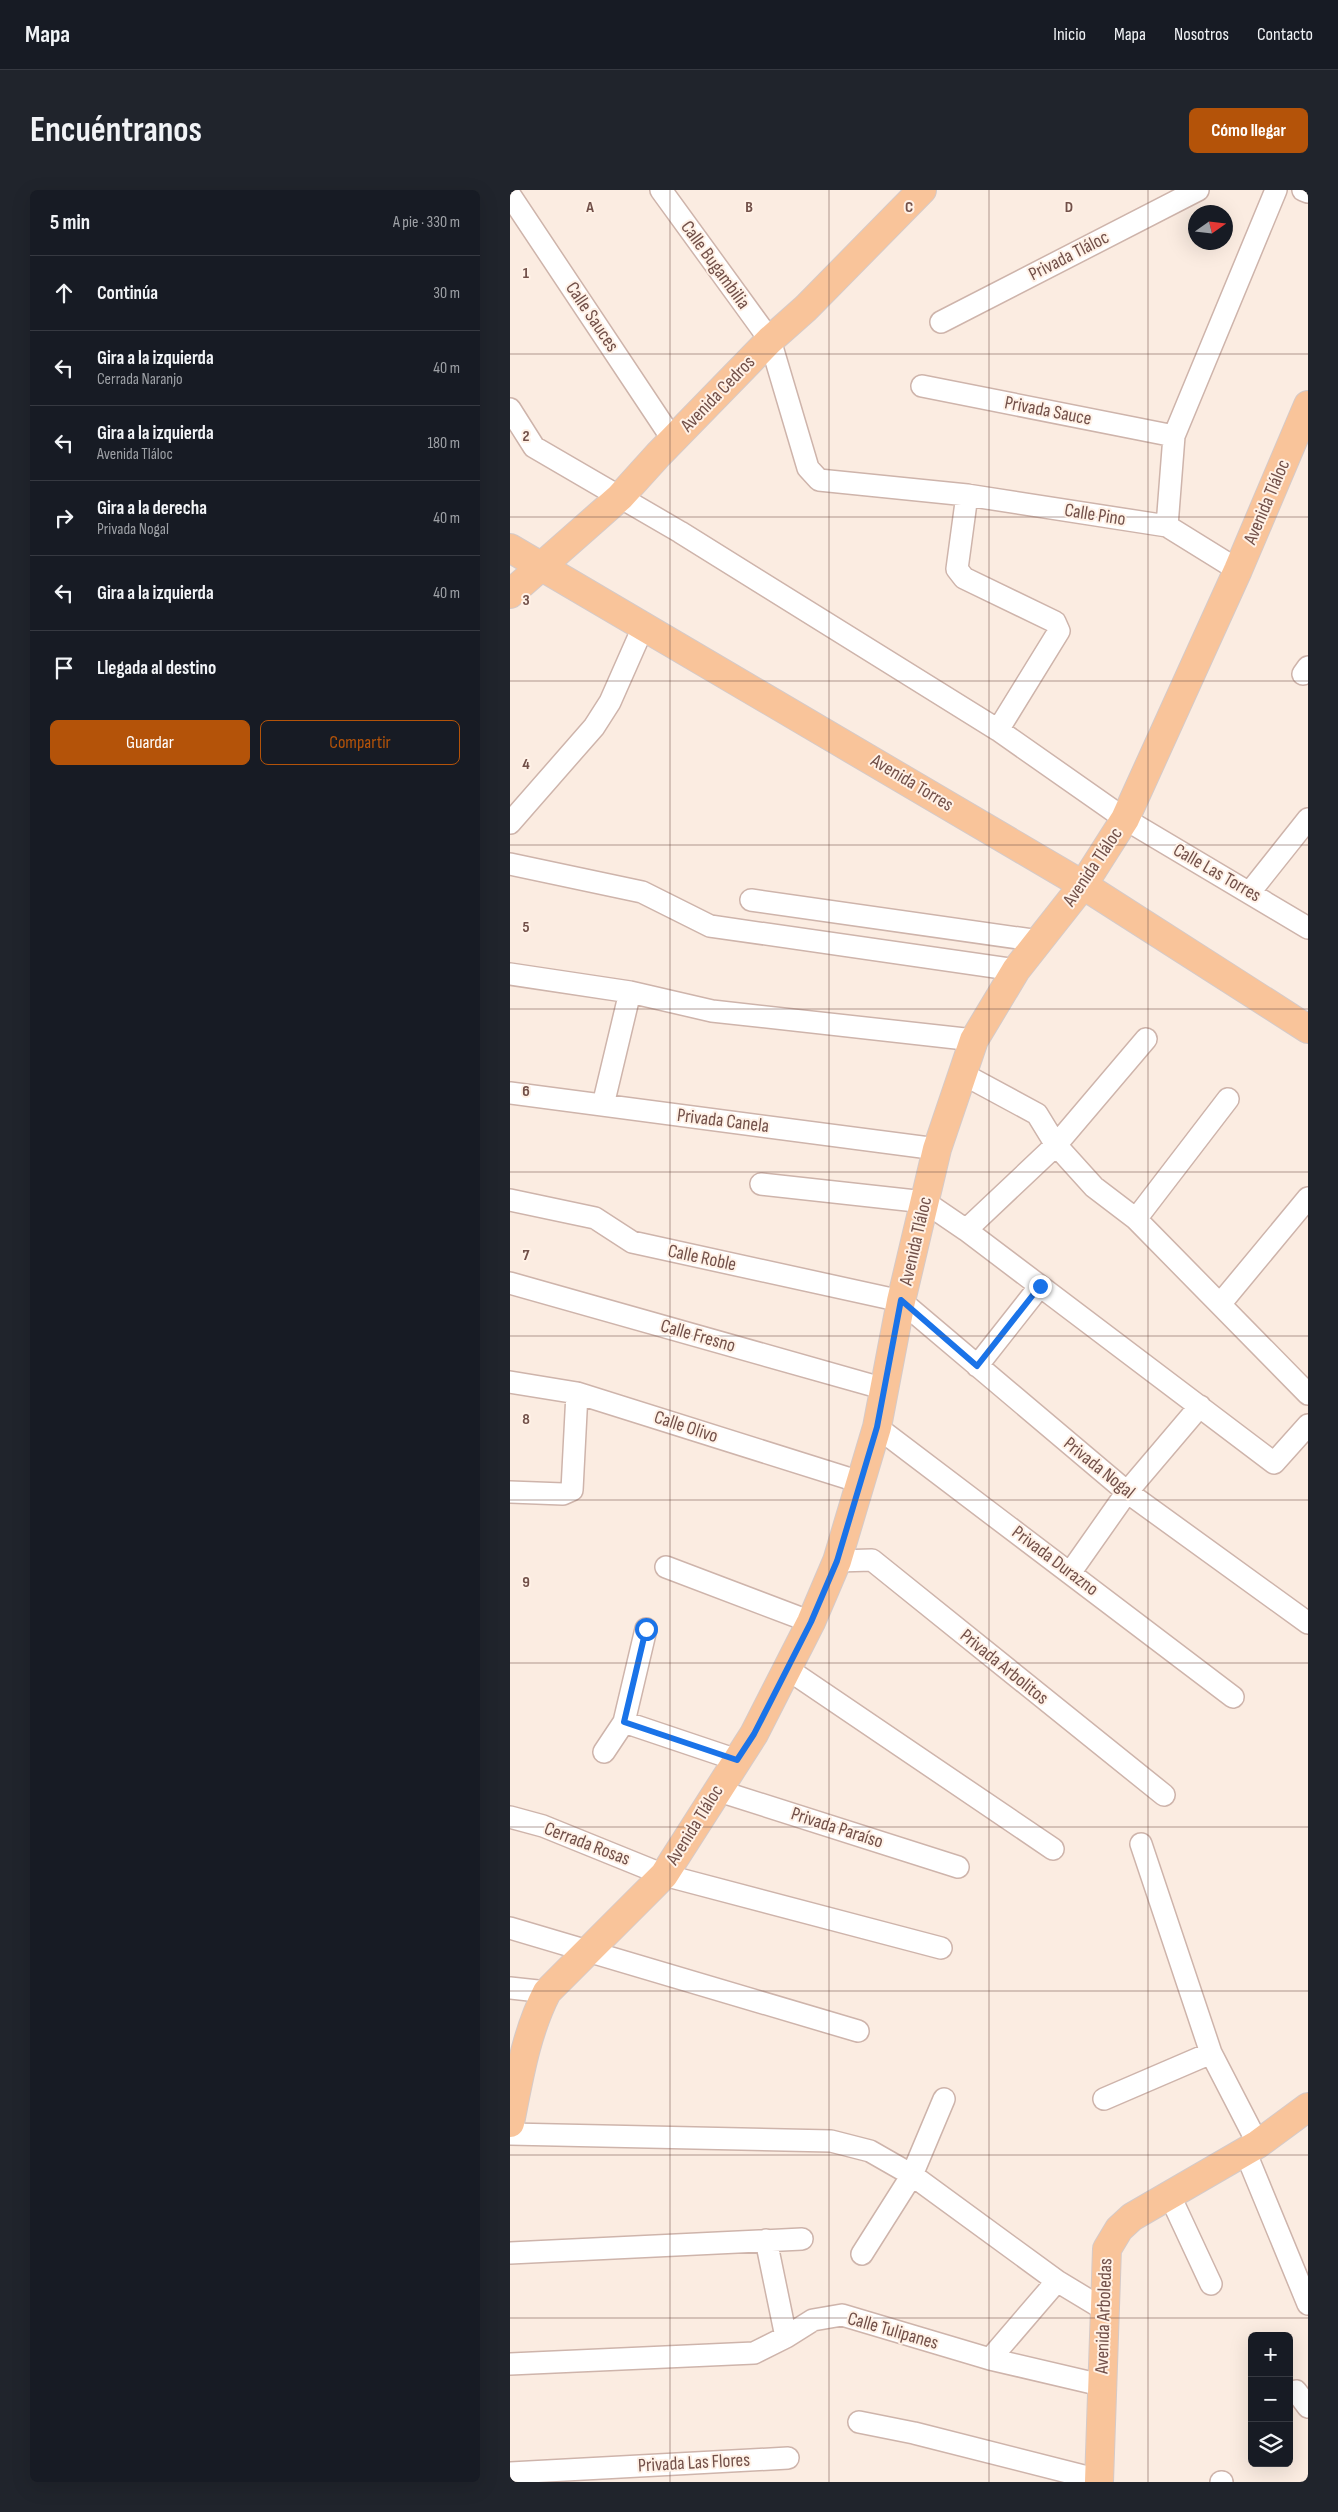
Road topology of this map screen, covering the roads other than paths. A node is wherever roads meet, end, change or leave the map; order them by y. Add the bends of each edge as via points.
1 (661, 190) edge
2 (922, 190) edge
3 (1198, 190) edge
4 (1276, 190) edge
5 (1303, 190) edge
6 (1308, 192) edge
7 (510, 195) edge
8 (941, 322) dead end
9 (770, 340) junction
10 (922, 386) dead end
11 (510, 409) edge
12 (1307, 413) edge
13 (510, 431) edge
14 (1174, 436) junction
15 (673, 440) junction
16 (534, 447) junction
17 (967, 495) junction
18 (620, 497) junction
19 (1167, 526) junction
20 (510, 548) edge
21 (542, 568) junction
22 (1238, 570) junction
23 (510, 594) edge
24 (644, 625) junction
25 (998, 730) junction
26 (1125, 819) junction
27 (1308, 819) edge
28 (510, 823) edge
29 (510, 864) edge
30 (1083, 885) junction
31 (1250, 892) junction
32 (751, 900) dead end
33 (1308, 928) edge
34 (1039, 941) junction
35 (1016, 970) junction
36 (510, 974) edge
37 (630, 992) junction
38 (1308, 1029) edge
39 (1146, 1039) dead end
40 (974, 1040) junction
41 (963, 1074) junction
42 (510, 1093) edge
43 (1228, 1100) dead end
44 (602, 1105) junction
45 (1056, 1144) junction
46 (937, 1149) junction
47 (761, 1184) dead end
48 (1308, 1198) edge
49 (510, 1200) edge
50 (925, 1202) junction
51 (1136, 1218) junction
52 (966, 1230) junction
53 (510, 1283) edge
54 (1040, 1286) junction
55 (901, 1300) junction
56 (1221, 1303) junction
57 (977, 1366) junction
58 (510, 1382) edge
59 (886, 1389) junction
60 (577, 1393) junction
61 (1308, 1394) edge
62 (1200, 1406) junction
63 (1308, 1425) edge
64 (877, 1427) junction
65 (860, 1482) junction
66 (510, 1492) edge
67 (1126, 1492) junction
68 (837, 1561) junction
69 (666, 1567) dead end
70 (1070, 1573) junction
71 (811, 1622) junction
72 (1308, 1623) edge
73 (646, 1629) dead end
74 (786, 1668) junction
75 (1233, 1697) dead end
76 (624, 1722) junction
77 (604, 1752) dead end
78 (737, 1760) junction
79 (716, 1790) junction
80 (1164, 1795) dead end
81 (510, 1817) edge
82 (1141, 1844) dead end
83 (1054, 1849) dead end
84 (958, 1867) dead end
85 (664, 1874) junction
86 (510, 1928) edge
87 (941, 1948) dead end
88 (587, 1952) junction
89 (510, 1988) edge
90 (547, 1992) junction
91 (858, 2031) dead end
92 (1211, 2053) junction
93 (514, 2086) edge
94 (944, 2098) dead end
95 (1104, 2099) dead end
96 (1308, 2107) edge
97 (510, 2123) edge
98 (510, 2134) edge
99 (1251, 2148) junction
100 (912, 2175) junction
101 (1170, 2196) junction
102 (802, 2239) dead end
103 (766, 2240) junction
104 (510, 2254) edge
105 (862, 2254) dead end
106 (1057, 2281) junction
107 (1211, 2284) dead end
108 (1308, 2304) edge
109 (1105, 2310) junction
110 (786, 2337) junction
111 (990, 2359) junction
112 (510, 2364) edge
113 (1101, 2385) junction
114 (859, 2422) dead end
115 (788, 2458) dead end
116 (510, 2473) edge
117 (1099, 2481) edge

1 - 9 street, Calle Bugambilia
2 - 9 main road, Avenida Cedros via 806,308
3 - 8 street, Privada Tláloc
4 - 14 street
5 - 6 street
7 - 15 street, Calle Sauces
9 - 15 main road, Avenida Cedros
9 - 17 street, Calle Pino via 808,468 819,480
10 - 14 street, Privada Sauce
11 - 16 street
12 - 22 main road, Avenida Tláloc
13 - 16 street, Calle Las Torres
14 - 19 street
15 - 18 main road, Avenida Cedros
16 - 18 street, Calle Las Torres
17 - 19 street, Calle Pino
17 - 25 street via 957,569 960,574 1055,622 1059,631
18 - 21 main road, Avenida Cedros
18 - 25 street, Calle Las Torres
19 - 22 street
20 - 21 main road, Avenida Torres
21 - 23 main road, Avenida Cedros
21 - 24 main road, Avenida Torres
22 - 26 main road, Avenida Tláloc
24 - 28 street via 610,702 594,727
24 - 30 main road, Avenida Torres
25 - 26 street, Calle Las Torres
26 - 30 main road, Avenida Tláloc
26 - 31 street, Calle Las Torres
27 - 31 street
29 - 35 street via 642,892 710,926
30 - 34 main road, Avenida Tláloc
30 - 38 main road, Avenida Torres
31 - 33 street, Calle Las Torres
32 - 34 street
34 - 35 main road, Avenida Tláloc
35 - 40 main road, Avenida Tláloc
36 - 37 street
37 - 40 street via 712,1011
37 - 44 street
39 - 45 street
40 - 41 main road, Avenida Tláloc
41 - 45 street via 1037,1114
41 - 46 main road, Avenida Tláloc
42 - 44 street, Privada Canela
43 - 51 street
44 - 46 street, Privada Canela
45 - 51 street via 1094,1187
45 - 52 street
46 - 50 main road, Avenida Tláloc
47 - 50 street
48 - 56 street
49 - 55 street, Calle Roble via 595,1218 632,1242
50 - 52 street
50 - 55 main road, Avenida Tláloc
51 - 56 street
52 - 54 street
53 - 59 street, Calle Fresno
54 - 57 street
54 - 62 street
55 - 57 street, Privada Nogal
55 - 59 main road, Avenida Tláloc
56 - 61 street
57 - 67 street, Privada Nogal
58 - 60 street, Calle Olivo
59 - 64 main road, Avenida Tláloc
60 - 65 street, Calle Olivo
60 - 66 street via 572,1490 563,1494
62 - 63 street via 1274,1463
62 - 67 street
64 - 65 main road, Avenida Tláloc
64 - 70 street, Privada Durazno
65 - 68 main road, Avenida Tláloc
67 - 70 street
67 - 72 street, Privada Nogal
68 - 71 main road, Avenida Tláloc
68 - 80 street, Privada Arbolitos via 872,1560
69 - 71 street
70 - 75 street, Privada Durazno
71 - 74 main road, Avenida Tláloc
73 - 76 street
74 - 78 main road, Avenida Tláloc via 754,1734
74 - 83 street
76 - 77 street
76 - 78 street
78 - 79 main road, Avenida Tláloc
79 - 84 street, Privada Paraíso
79 - 85 main road, Avenida Tláloc
81 - 85 street, Cerrada Rosas via 543,1826
82 - 92 street
85 - 87 street, Cerrada Rosas
85 - 88 main road, Avenida Tláloc
86 - 88 street
88 - 90 main road, Avenida Tláloc
88 - 91 street
89 - 90 street
90 - 93 main road, Avenida Tláloc via 535,2015
92 - 95 street
92 - 99 street
93 - 97 main road, Avenida Tláloc
94 - 100 street
96 - 99 main road, Avenida Arboledas
98 - 100 street via 831,2141 870,2151
99 - 101 main road, Avenida Arboledas
99 - 108 street
100 - 105 street
100 - 106 street
101 - 107 street
101 - 109 main road, Avenida Arboledas via 1132,2217 1119,2228 1106,2249
102 - 103 street
103 - 104 street
103 - 110 street
106 - 109 street
106 - 111 street
109 - 113 main road, Avenida Arboledas
110 - 111 street, Calle Tulipanes via 813,2320 842,2315
110 - 112 street, Calle Tulipanes via 754,2353
111 - 113 street, Calle Tulipanes
113 - 117 main road, Avenida Arboledas
114 - 117 street via 914,2432
115 - 116 street, Privada Las Flores

